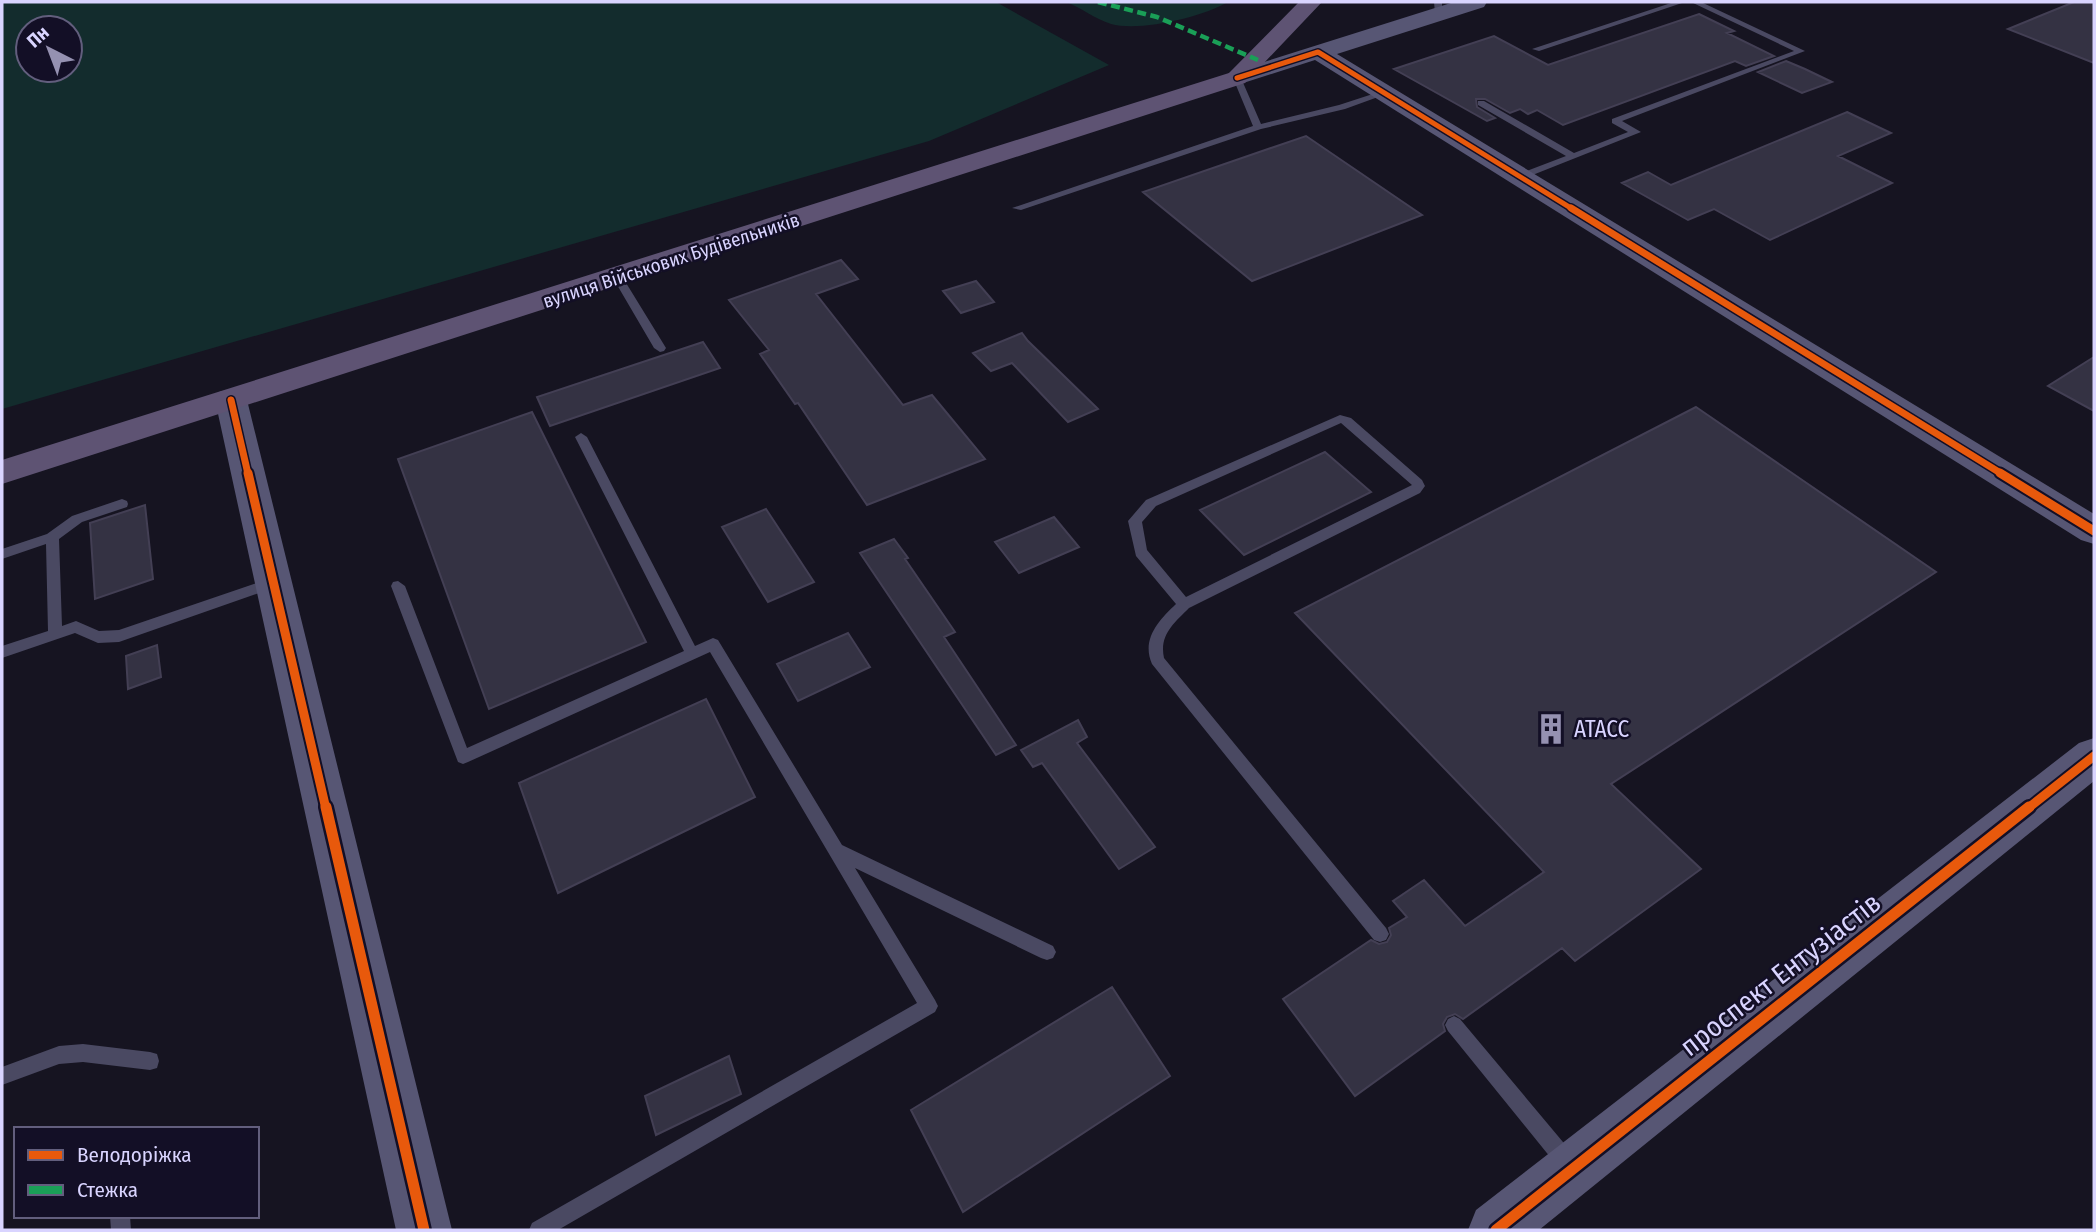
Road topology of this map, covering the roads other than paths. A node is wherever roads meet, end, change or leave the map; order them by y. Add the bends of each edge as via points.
1 (1311, 2) edge
2 (1476, 2) edge
3 (1681, 2) edge
4 (1695, 2) edge
5 (1438, 8) edge
6 (1536, 49) dead end
7 (1318, 52) junction
8 (1237, 78) junction
9 (1385, 93) junction
10 (1481, 103) dead end
11 (1258, 127) junction
12 (1573, 156) junction
13 (1522, 176) junction
14 (1017, 208) dead end
15 (618, 278) junction
16 (660, 348) dead end
17 (231, 400) junction
18 (581, 438) dead end
19 (2, 472) edge
20 (122, 504) dead end
21 (2094, 531) edge
22 (52, 537) junction
23 (2, 554) edge
24 (274, 582) junction
25 (398, 586) dead end
26 (1184, 604) junction
27 (55, 634) junction
28 (2, 652) edge
29 (692, 654) junction
30 (2094, 756) edge
31 (836, 850) junction
32 (1380, 934) dead end
33 (1048, 952) dead end
34 (1454, 1025) dead end
35 (150, 1061) dead end
36 (2, 1076) edge
37 (1572, 1168) junction
38 (420, 1229) edge
39 (539, 1230) edge
40 (1496, 1230) edge

1 - 8 main road, вулиця Військових Будівельників
2 - 5 street
3 - 6 lane
4 - 12 lane via 1801,51 1615,121 1636,132
5 - 7 street
7 - 8 street
7 - 9 street
8 - 11 lane
8 - 15 main road, вулиця Військових Будівельників
9 - 11 lane
9 - 13 street
10 - 12 lane
11 - 14 lane
12 - 13 lane
13 - 21 street
15 - 16 lane
15 - 17 main road, вулиця Військових Будівельників
17 - 19 main road, вулиця Військових Будівельників
17 - 24 street
18 - 29 lane
20 - 22 lane via 77,519
22 - 23 lane
22 - 27 lane
24 - 27 lane via 119,636 98,638 76,627
24 - 38 street
25 - 29 lane via 463,757
26 - 26 lane via 1138,545 1135,521 1151,503 1340,419 1419,486
26 - 32 lane via 1160,630 1154,650 1157,660
27 - 28 lane
29 - 31 lane via 713,644
30 - 37 street, проспект Ентузіастів
31 - 33 lane
31 - 39 lane via 929,1006
34 - 37 lane
35 - 36 lane via 83,1053 59,1055
37 - 40 street, проспект Ентузіастів

